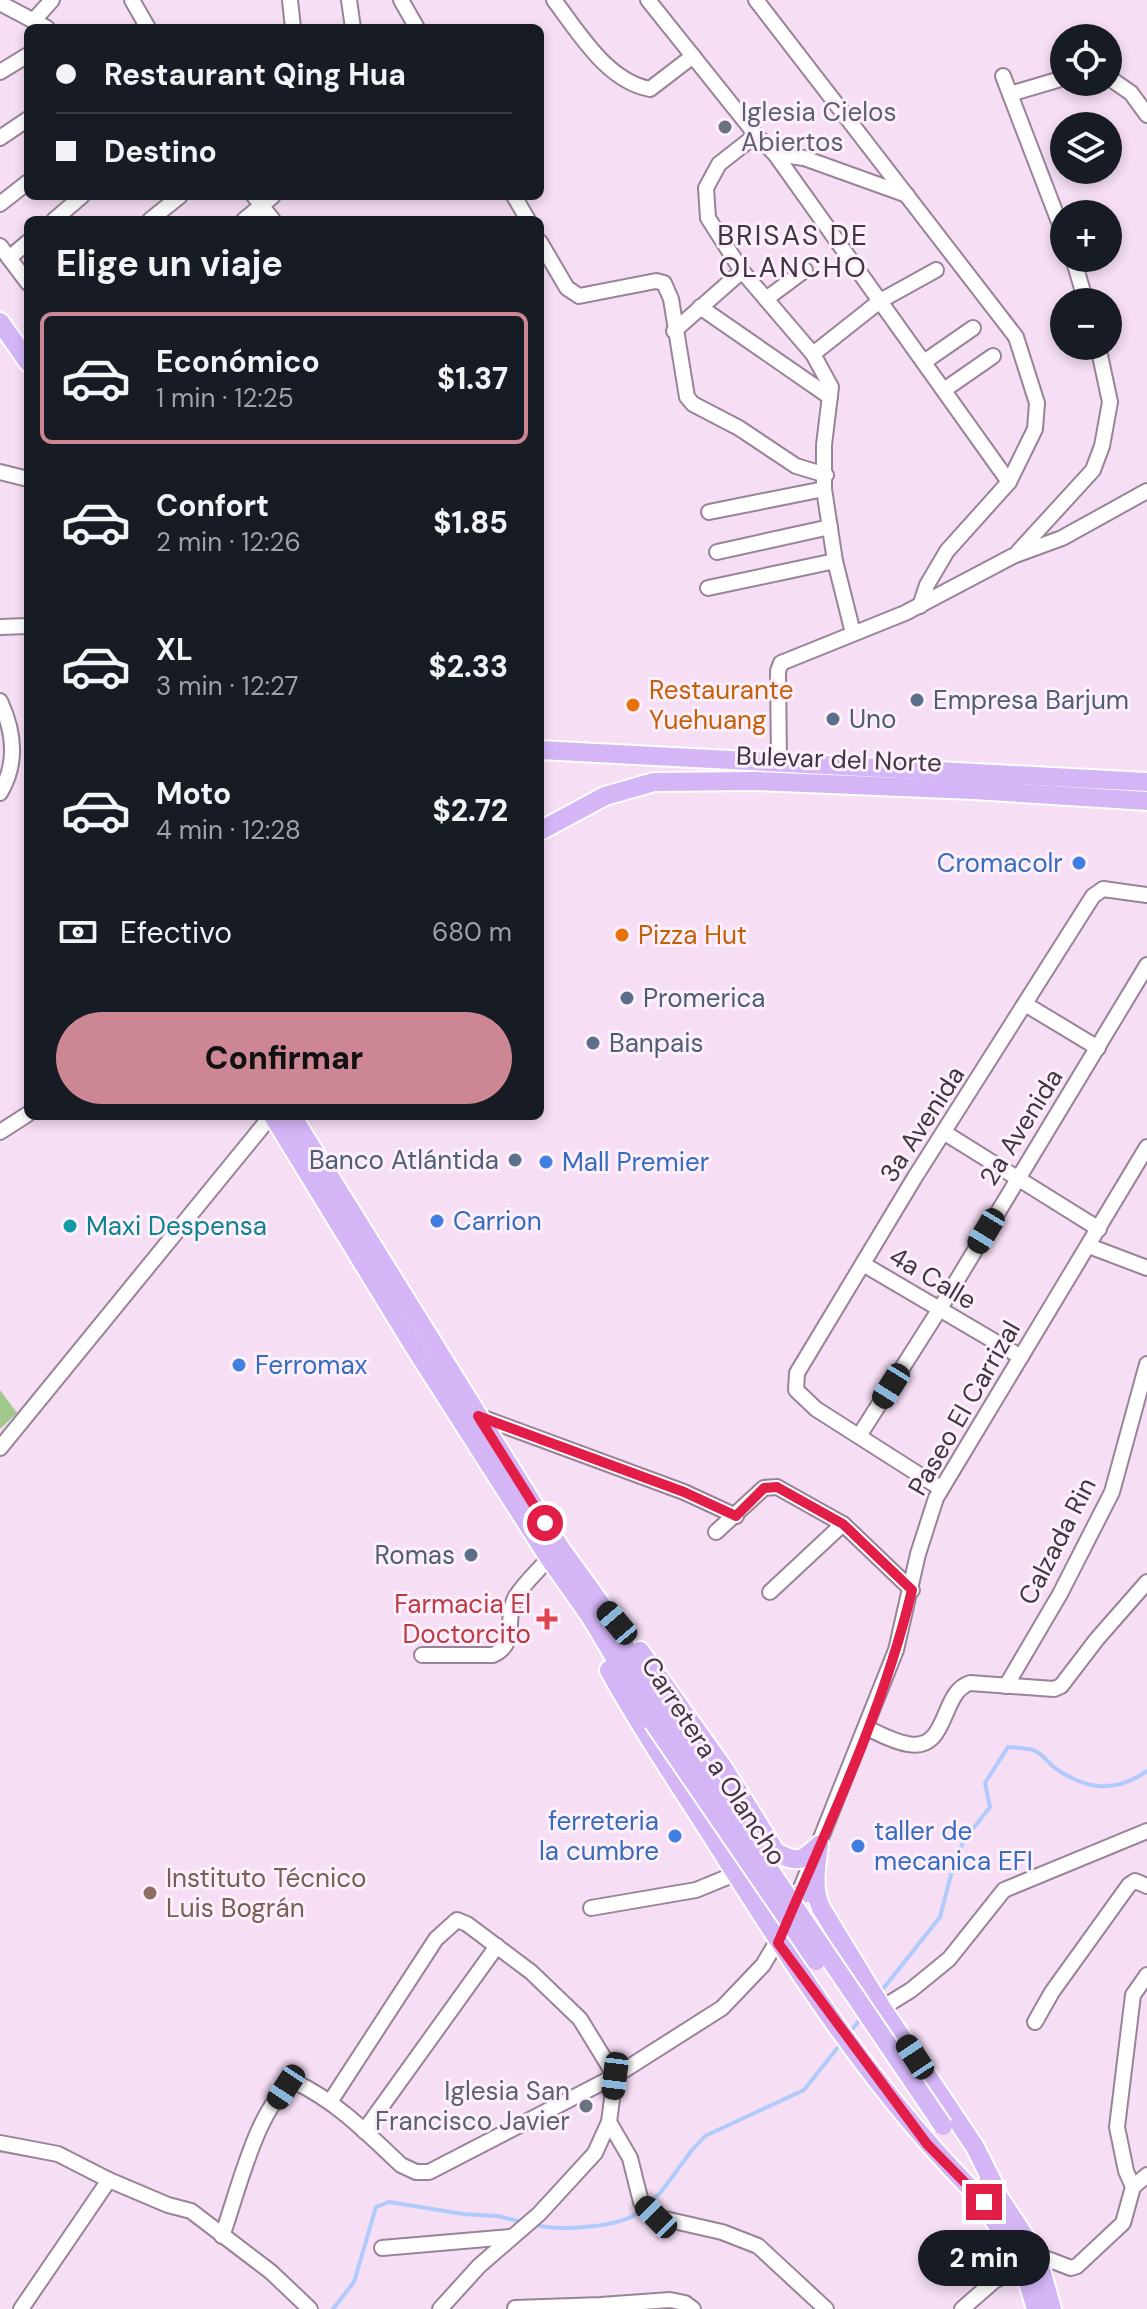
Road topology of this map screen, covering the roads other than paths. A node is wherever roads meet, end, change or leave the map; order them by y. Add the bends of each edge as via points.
1 (52, 0) edge
2 (132, 0) edge
3 (290, 0) edge
4 (349, 0) edge
5 (401, 0) edge
6 (554, 0) edge
7 (648, 0) edge
8 (756, 0) edge
9 (0, 3) edge
10 (40, 24) edge
11 (146, 24) edge
12 (293, 24) edge
13 (352, 24) edge
14 (415, 24) edge
15 (693, 56) junction
16 (24, 57) edge
17 (0, 72) edge
18 (1003, 76) dead end
19 (1050, 82) edge
20 (1122, 87) edge
21 (1010, 94) junction
22 (1147, 115) edge
23 (24, 122) edge
24 (756, 135) junction
25 (0, 138) edge
26 (775, 154) junction
27 (24, 185) edge
28 (907, 195) junction
29 (77, 200) edge
30 (175, 200) edge
31 (262, 200) edge
32 (1051, 200) edge
33 (0, 204) edge
34 (59, 216) edge
35 (155, 216) edge
36 (248, 216) edge
37 (24, 244) edge
38 (544, 249) edge
39 (4, 252) edge
40 (805, 270) dead end
41 (936, 270) dead end
42 (742, 271) junction
43 (24, 278) edge
44 (766, 299) junction
45 (880, 301) junction
46 (700, 307) junction
47 (0, 322) edge
48 (973, 328) dead end
49 (674, 331) junction
50 (813, 354) junction
51 (24, 356) edge
52 (993, 356) dead end
53 (1101, 360) edge
54 (924, 362) junction
55 (944, 390) junction
56 (830, 397) junction
57 (0, 472) edge
58 (24, 478) edge
59 (825, 482) junction
60 (1009, 482) junction
61 (1147, 491) edge
62 (709, 512) dead end
63 (830, 527) junction
64 (717, 552) dead end
65 (1013, 556) junction
66 (835, 561) junction
67 (708, 588) dead end
68 (920, 606) junction
69 (24, 626) edge
70 (0, 627) edge
71 (853, 633) junction
72 (0, 701) edge
73 (544, 750) edge
74 (779, 763) junction
75 (1147, 782) edge
76 (0, 793) edge
77 (1147, 801) edge
78 (544, 829) edge
79 (1147, 895) edge
80 (1147, 965) edge
81 (1025, 1004) junction
82 (1098, 1048) junction
83 (24, 1117) edge
84 (269, 1120) edge
85 (274, 1120) edge
86 (294, 1120) edge
87 (0, 1132) edge
88 (945, 1133) junction
89 (1147, 1147) edge
90 (1018, 1178) junction
91 (1099, 1229) junction
92 (1089, 1246) junction
93 (863, 1264) junction
94 (1147, 1268) edge
95 (939, 1310) junction
96 (1021, 1357) junction
97 (1147, 1364) edge
98 (478, 1416) junction
99 (859, 1436) junction
100 (0, 1448) edge
101 (940, 1488) junction
102 (736, 1516) junction
103 (843, 1524) junction
104 (716, 1532) dead end
105 (549, 1558) junction
106 (1147, 1582) edge
107 (912, 1590) junction
108 (770, 1592) dead end
109 (597, 1611) junction
110 (422, 1655) dead end
111 (1006, 1686) junction
112 (867, 1728) junction
113 (1147, 1831) edge
114 (819, 1845) junction
115 (735, 1874) junction
116 (1147, 1886) edge
117 (807, 1896) junction
118 (591, 1908) dead end
119 (778, 1943) junction
120 (497, 1946) junction
121 (1147, 1975) edge
122 (881, 2006) junction
123 (1035, 2022) dead end
124 (615, 2076) junction
125 (330, 2102) junction
126 (609, 2122) junction
127 (364, 2131) junction
128 (0, 2143) edge
129 (1147, 2175) edge
130 (109, 2180) junction
131 (1133, 2187) junction
132 (990, 2196) junction
133 (222, 2236) junction
134 (512, 2237) junction
135 (382, 2248) dead end
136 (1030, 2260) junction
137 (602, 2307) edge
138 (515, 2308) edge
139 (21, 2309) edge
140 (310, 2309) edge
141 (440, 2309) edge
142 (693, 2309) edge
143 (826, 2309) edge
144 (962, 2309) edge
145 (1036, 2309) edge
146 (1052, 2309) edge

1 - 10 street
2 - 11 street
3 - 12 street
4 - 13 street
5 - 14 street
6 - 15 street via 603,62 634,86 650,89
7 - 15 street
8 - 28 street
9 - 10 street
15 - 24 street
16 - 17 street
18 - 21 street
19 - 21 street
20 - 22 street
21 - 32 street
23 - 25 street
24 - 26 street
24 - 42 street via 719,164 706,188 708,218
26 - 28 street via 804,158
26 - 45 street
27 - 33 street
28 - 60 street via 1020,347 1037,403 1035,429
29 - 34 street
30 - 35 street
31 - 36 street
37 - 39 street
38 - 49 street via 567,288 579,296 664,283
39 - 43 street
40 - 44 street
41 - 45 street
42 - 44 street
42 - 46 street
44 - 50 street
45 - 50 street
45 - 54 street
46 - 49 street
46 - 56 street
47 - 51 main road
48 - 54 street
49 - 59 street via 687,397 693,404
50 - 56 street via 831,387
52 - 55 street
53 - 65 street via 1110,402 1093,470
54 - 55 street
55 - 60 street
56 - 59 street
57 - 58 street
59 - 62 street
59 - 63 street
60 - 68 street via 947,551
61 - 65 street via 1062,538
63 - 64 street
63 - 66 street
65 - 68 street
66 - 67 street
66 - 71 street
68 - 71 street
69 - 70 street
71 - 74 street via 781,663
72 - 76 street via 14,745
73 - 74 main road, Bulevar del Norte
74 - 75 main road, Bulevar del Norte
77 - 78 main road, Bulevar del Norte via 768,781 654,782 605,796
79 - 81 street, 3a Avenida via 1103,889 1093,896
80 - 82 street, 2a Avenida
81 - 82 street
81 - 88 street, 3a Avenida
82 - 90 street, 2a Avenida
83 - 87 street
84 - 100 street
85 - 105 main road, Carretera a Olancho
86 - 98 main road, Carretera a Olancho
88 - 90 street
88 - 93 street, 3a Avenida
89 - 91 street, Paseo El Carrizal
90 - 91 street
90 - 95 street, 2a Avenida
91 - 92 street, Paseo El Carrizal
92 - 94 street
92 - 96 street, Paseo El Carrizal
93 - 95 street, 4a Calle
93 - 99 street, 3a Avenida via 795,1380 804,1399
95 - 96 street, 4a Calle
95 - 99 street, 2a Avenida
96 - 101 street, Paseo El Carrizal
97 - 111 street, Calzada Rin via 1112,1492
98 - 102 street
98 - 109 main road, Carretera a Olancho
99 - 101 street
101 - 107 street, Paseo El Carrizal
102 - 103 street via 773,1486
102 - 104 street
103 - 107 street
103 - 108 street
105 - 109 main road, Carretera a Olancho
105 - 110 street via 512,1604 503,1651
106 - 111 street via 1061,1686
107 - 112 street, Paseo El Carrizal
109 - 114 main road via 677,1701 776,1852 790,1860 803,1859
109 - 115 main road via 598,1650 640,1727
109 - 132 main road, Carretera a Olancho, bridge via 659,1718 938,2129
111 - 112 street via 970,1683 957,1689 943,1723 922,1744 904,1743
112 - 114 street, Paseo El Carrizal
113 - 122 street via 1004,1890 949,1959
114 - 117 main road
115 - 118 street via 696,1890
115 - 119 main road
116 - 123 street via 1135,1881 1129,1885
117 - 119 street
117 - 122 main road
119 - 124 street via 722,2008
119 - 132 main road via 927,2144
120 - 124 street via 580,2019
120 - 125 street via 467,1924 457,1920 450,1925
120 - 127 street
121 - 131 street via 1133,1995 1117,2127
122 - 132 main road via 975,2147
124 - 126 street
124 - 127 street via 429,2172 401,2165
125 - 127 street
125 - 133 street via 295,2082 286,2087 254,2135
126 - 134 street via 595,2153
126 - 143 street via 630,2158 641,2202 656,2217 758,2246
128 - 130 street via 58,2154
129 - 131 street
130 - 133 street via 191,2211
130 - 139 street
131 - 136 street via 1123,2223 1077,2266
132 - 136 main road, Carretera a Olancho
133 - 140 street
134 - 135 street
134 - 141 street
136 - 144 street via 994,2281
136 - 145 main road, Carretera a Olancho
136 - 146 main road, Carretera a Olancho
137 - 138 street
137 - 142 street via 670,2300

